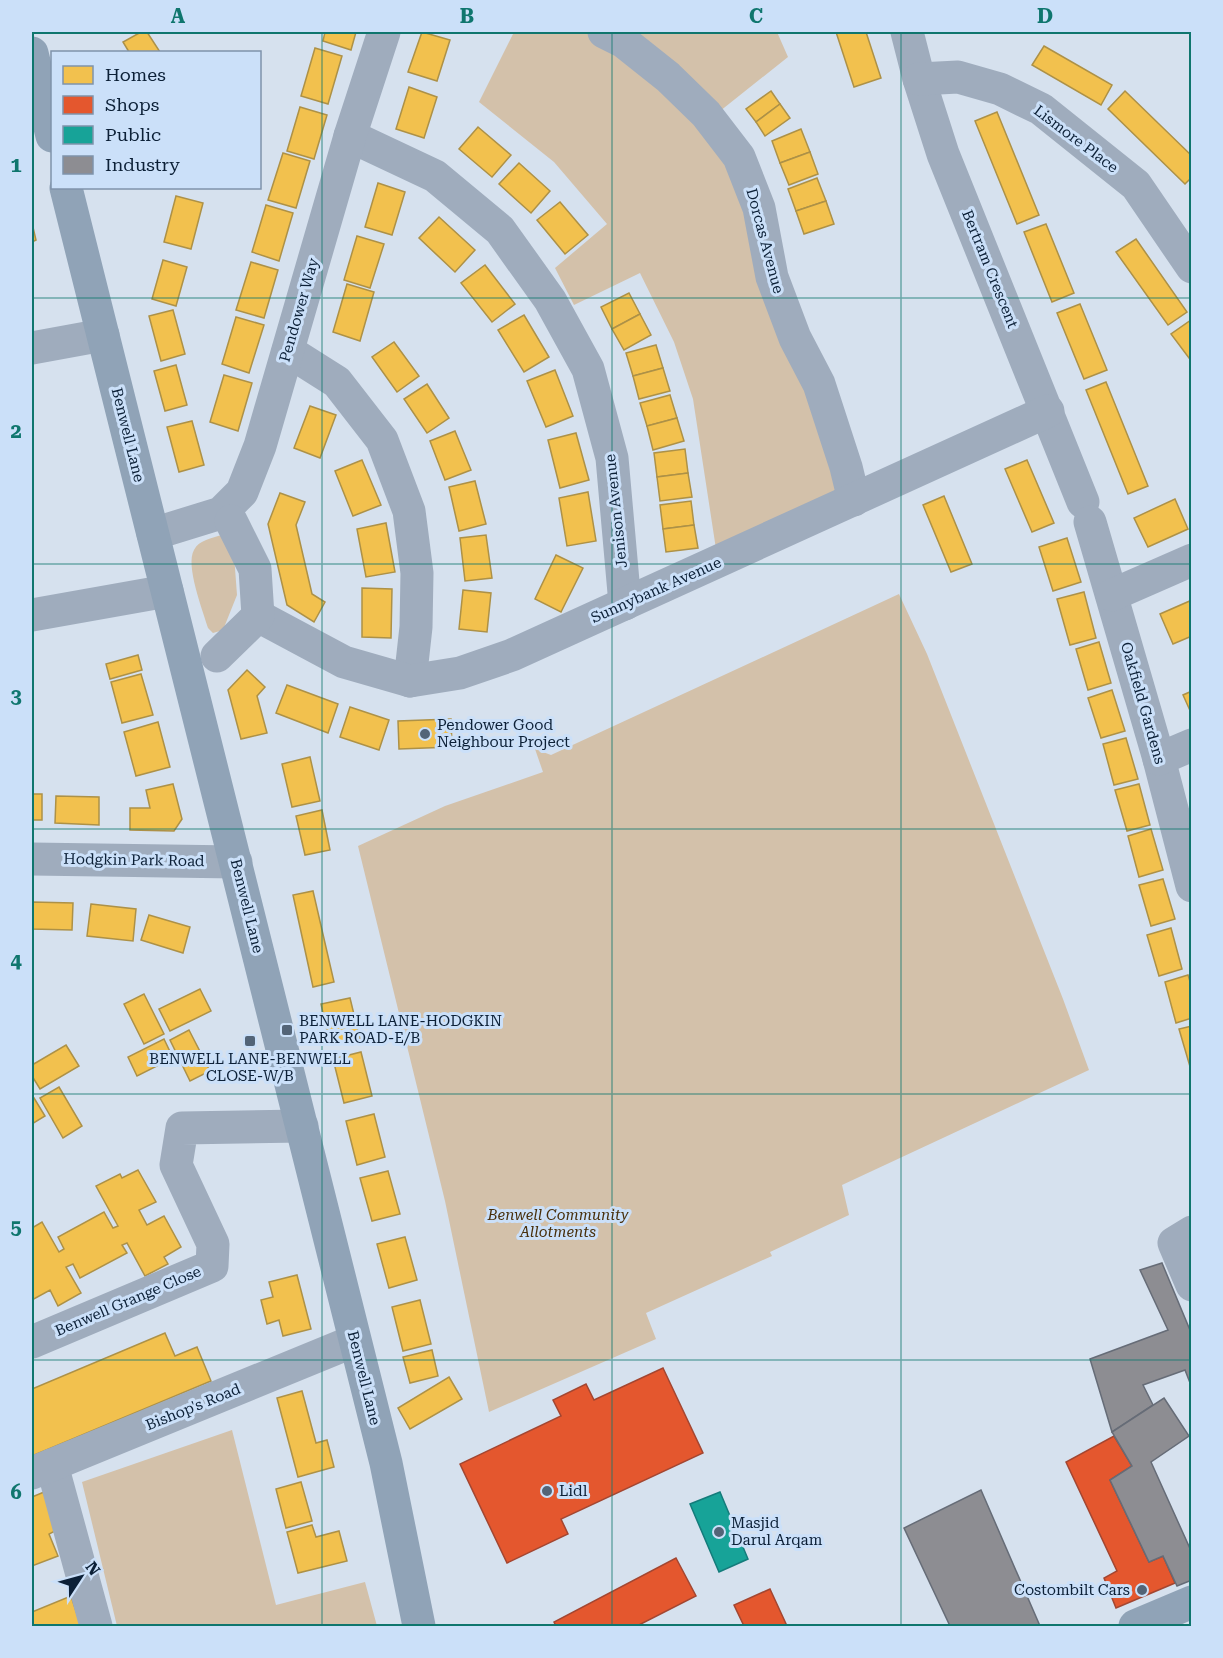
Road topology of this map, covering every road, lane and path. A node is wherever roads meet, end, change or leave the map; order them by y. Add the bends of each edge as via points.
1 (384, 32) edge
2 (604, 32) edge
3 (907, 32) edge
4 (32, 53) edge
5 (919, 79) junction
6 (51, 132) edge
7 (350, 136) junction
8 (66, 189) edge
9 (1191, 267) edge
10 (103, 335) junction
11 (32, 348) edge
12 (288, 351) junction
13 (1048, 411) junction
14 (854, 500) junction
15 (1087, 512) joint
16 (231, 522) dead end
17 (153, 534) junction
18 (1191, 560) edge
19 (167, 591) junction
20 (1112, 595) junction
21 (625, 604) junction
22 (32, 615) edge
23 (258, 616) junction
24 (217, 656) dead end
25 (410, 681) junction
26 (1191, 745) edge
27 (1159, 759) junction
28 (32, 859) edge
29 (236, 862) junction
30 (1191, 886) edge
31 (302, 1126) junction
32 (1191, 1232) edge
33 (1191, 1285) edge
34 (354, 1341) junction
35 (32, 1342) edge
36 (42, 1469) edge
37 (1191, 1602) edge
38 (96, 1626) edge
39 (419, 1626) edge
40 (1136, 1626) edge

1 - 7 street, Pendower Way
2 - 14 street, Dorcas Avenue via 624,42 668,77 706,114 739,157 759,208 772,277 795,338 819,384
3 - 5 street, Bertram Crescent
4 - 6 main road
5 - 9 street, Lismore Place via 958,77 1000,89 1041,109 1136,185
5 - 13 street, Bertram Crescent via 943,154
7 - 12 street, Pendower Way
7 - 21 street, Jenison Avenue via 435,176 500,230 550,300 588,369 612,458
8 - 10 main road, Benwell Lane
10 - 11 street
10 - 17 main road, Benwell Lane
12 - 17 street, Pendower Way via 242,492 221,513
12 - 25 street via 337,381 382,440 410,511 417,573
13 - 14 street, Sunnybank Avenue
13 - 15 street, Bertram Crescent
14 - 21 street, Sunnybank Avenue
15 - 20 street, Oakfield Gardens
16 - 23 street via 255,569
17 - 19 main road, Benwell Lane
18 - 20 street
19 - 22 street
19 - 29 main road, Benwell Lane
20 - 27 street, Oakfield Gardens
21 - 25 street, Sunnybank Avenue via 512,655 460,673
23 - 24 street
23 - 25 street, Sunnybank Avenue via 344,662
26 - 27 street
27 - 30 street, Oakfield Gardens
28 - 29 street, Hodgkin Park Road
29 - 31 main road, Benwell Lane
31 - 34 main road, Benwell Lane
31 - 35 street, Benwell Grange Close via 182,1128 176,1164 213,1244 212,1266
32 - 33 street via 1174,1243
34 - 36 street, Bishop's Road
34 - 39 main road, Benwell Lane via 386,1463
36 - 38 street
37 - 40 main road

